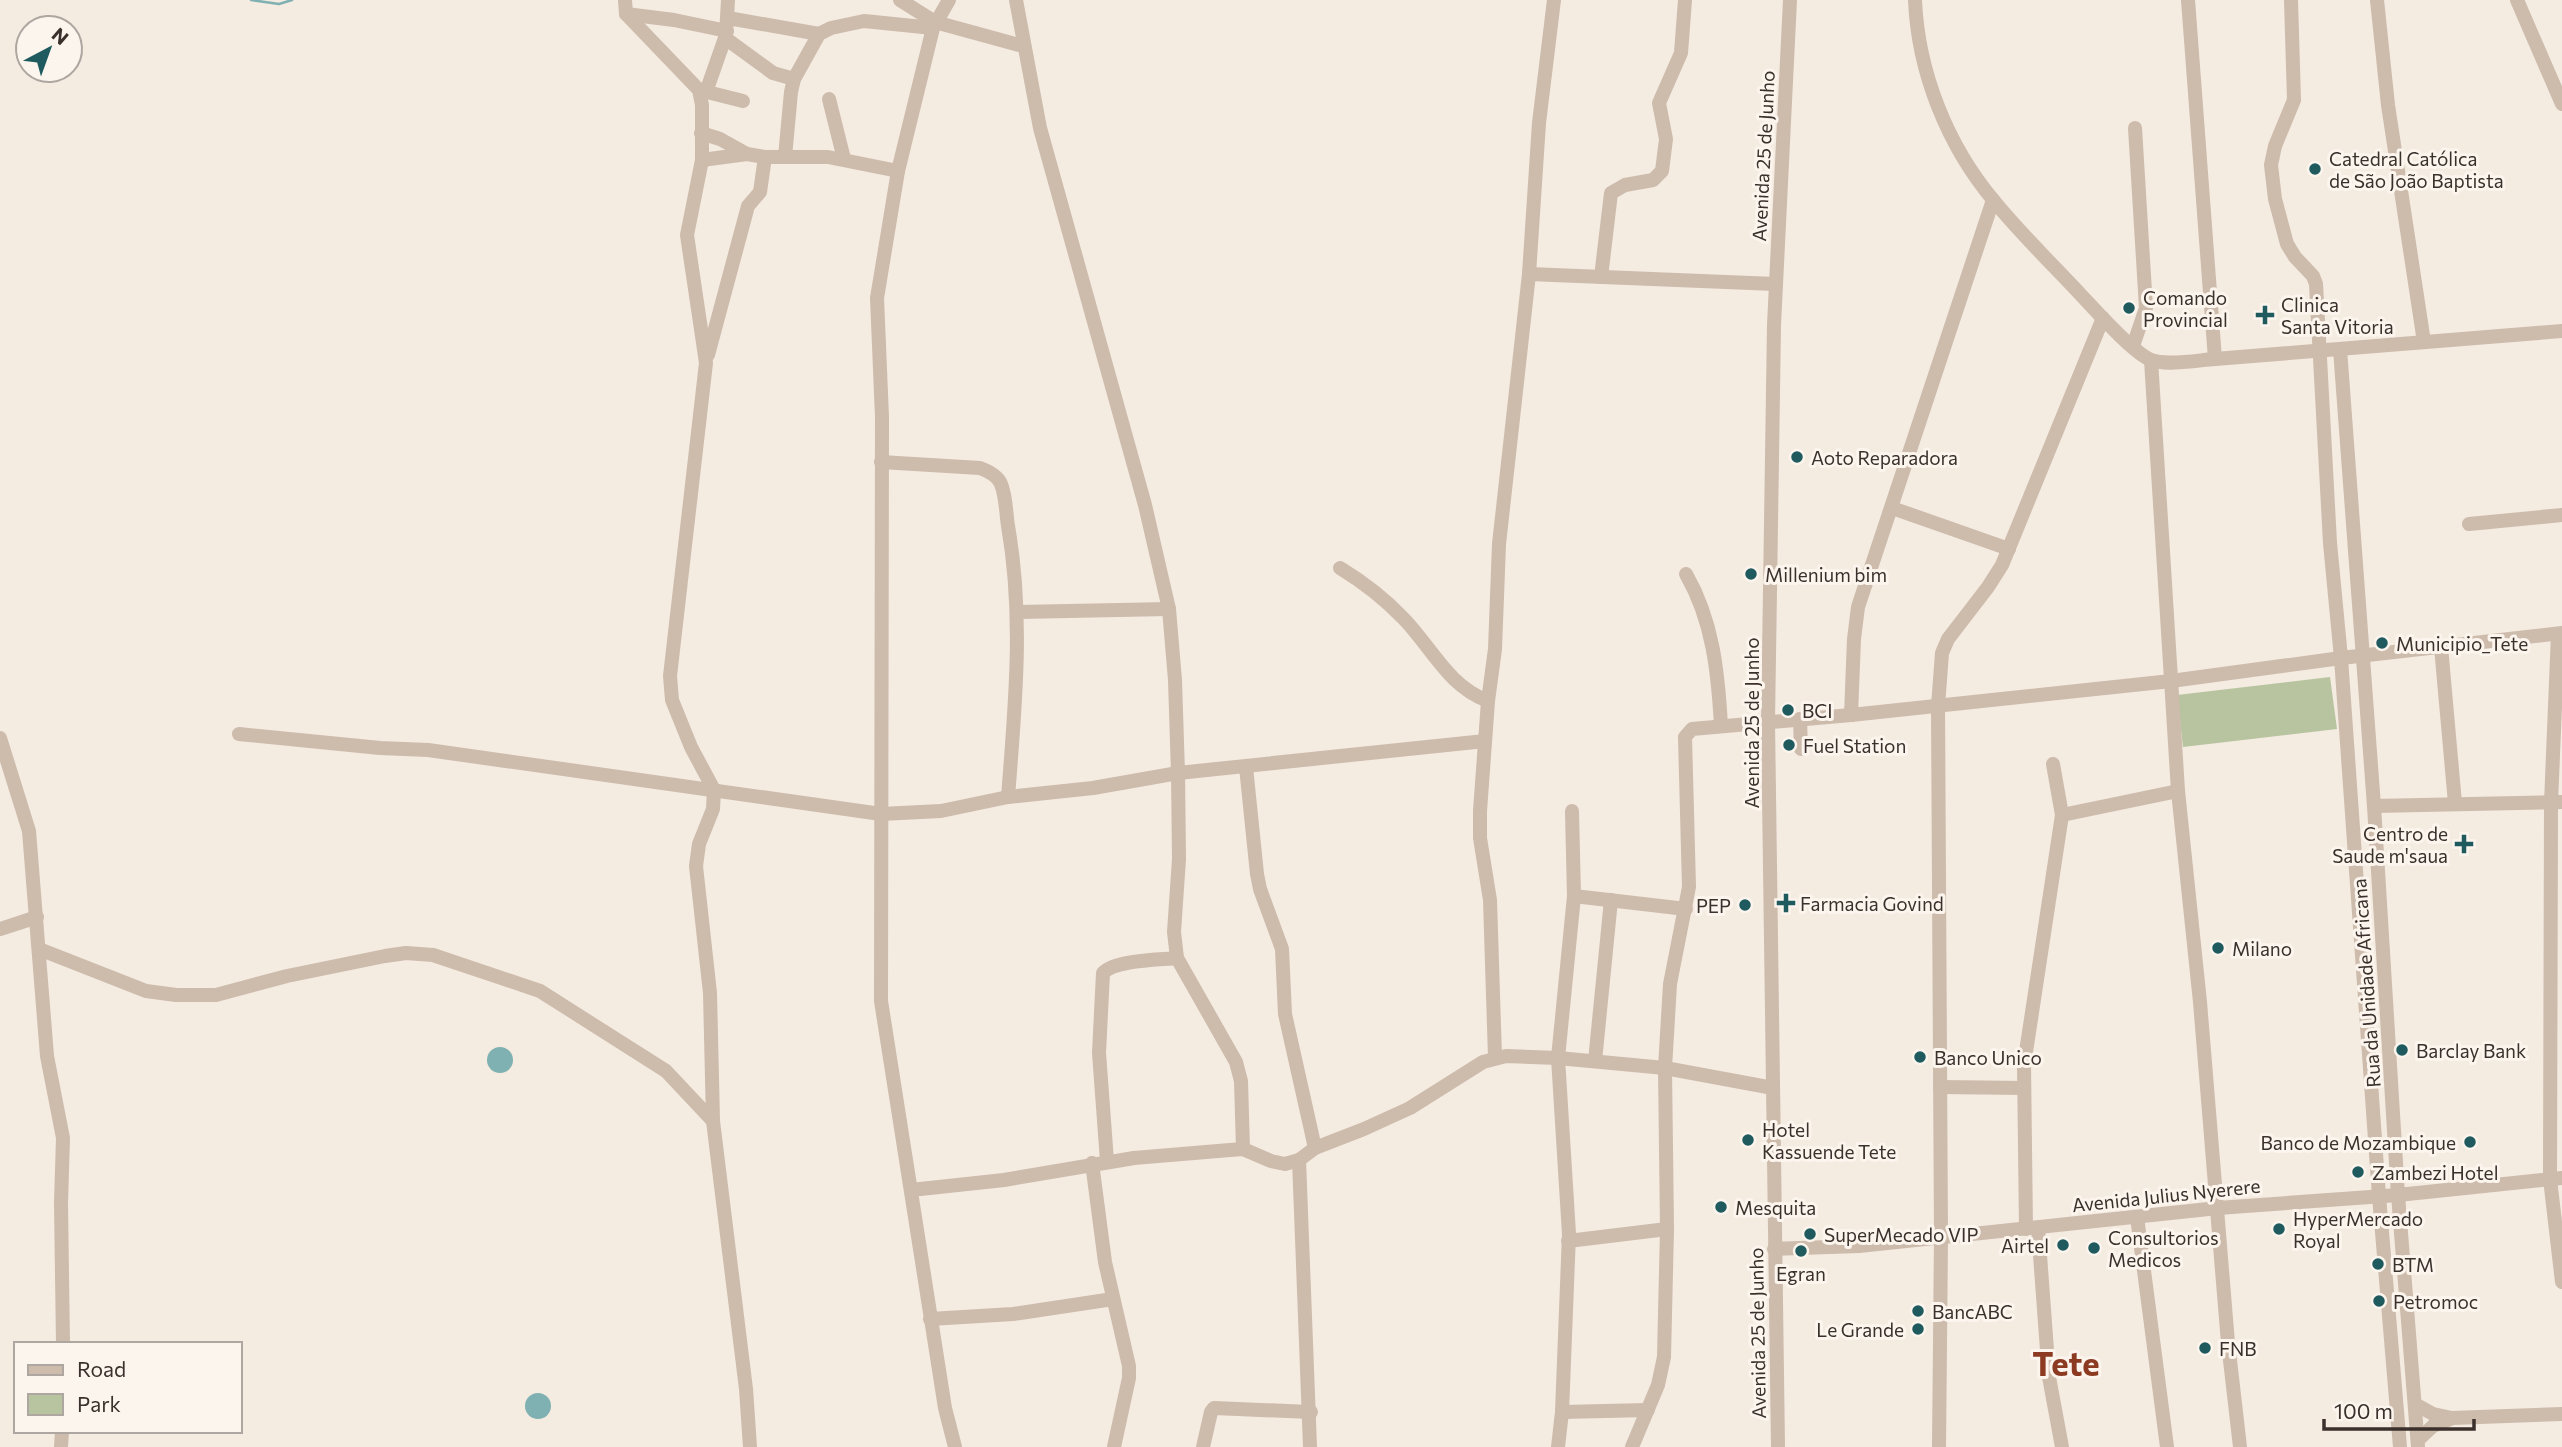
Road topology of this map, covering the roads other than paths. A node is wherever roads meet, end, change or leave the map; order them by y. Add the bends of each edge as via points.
1 (728, 0) edge
2 (900, 0) edge
3 (949, 0) edge
4 (1016, 0) edge
5 (1554, 0) edge
6 (1685, 0) edge
7 (1790, 0) edge
8 (1915, 0) edge
9 (2188, 0) edge
10 (2291, 0) edge
11 (2377, 0) edge
12 (2517, 0) edge
13 (625, 7) edge
14 (934, 25) junction
15 (727, 29) junction
16 (819, 34) junction
17 (1023, 46) junction
18 (794, 79) junction
19 (702, 91) junction
20 (829, 99) dead end
21 (743, 101) dead end
22 (2562, 104) edge
23 (2136, 128) dead end
24 (701, 132) junction
25 (747, 154) junction
26 (765, 157) junction
27 (785, 157) junction
28 (844, 159) junction
29 (702, 160) junction
30 (898, 172) junction
31 (1993, 200) junction
32 (1529, 274) junction
33 (1601, 277) junction
34 (1775, 284) junction
35 (2103, 318) junction
36 (2562, 331) edge
37 (2424, 342) junction
38 (2133, 346) junction
39 (2340, 349) junction
40 (2319, 351) junction
41 (2216, 359) junction
42 (2151, 360) junction
43 (706, 363) junction
44 (881, 462) junction
45 (1892, 508) junction
46 (2562, 514) edge
47 (2469, 524) dead end
48 (2010, 549) junction
49 (1340, 568) dead end
50 (1686, 574) dead end
51 (1169, 609) junction
52 (1018, 612) junction
53 (2560, 634) edge
54 (2441, 647) junction
55 (2362, 656) junction
56 (2342, 658) junction
57 (2171, 681) junction
58 (1488, 701) junction
59 (1938, 706) junction
60 (1851, 715) junction
61 (1800, 719) junction
62 (1768, 722) junction
63 (1721, 726) junction
64 (239, 734) dead end
65 (0, 740) edge
66 (1485, 741) junction
67 (1801, 750) dead end
68 (2053, 764) dead end
69 (1246, 767) junction
70 (1178, 773) junction
71 (714, 790) junction
72 (2178, 791) junction
73 (1008, 797) junction
74 (2455, 803) junction
75 (2556, 803) edge
76 (2374, 806) junction
77 (1572, 811) dead end
78 (881, 814) junction
79 (2062, 815) junction
80 (1574, 896) junction
81 (1611, 900) junction
82 (1686, 909) junction
83 (37, 917) junction
84 (0, 929) edge
85 (38, 948) junction
86 (1177, 958) junction
87 (1495, 1057) junction
88 (1558, 1058) junction
89 (1595, 1061) junction
90 (1665, 1068) junction
91 (1940, 1087) junction
92 (1773, 1088) junction
93 (2024, 1088) junction
94 (713, 1121) junction
95 (1315, 1148) junction
96 (1242, 1149) junction
97 (1299, 1160) junction
98 (1099, 1162) junction
99 (2556, 1178) edge
100 (911, 1190) junction
101 (2398, 1195) junction
102 (2379, 1196) junction
103 (2218, 1208) junction
104 (2137, 1217) junction
105 (2032, 1228) junction
106 (1667, 1229) junction
107 (1941, 1237) junction
108 (1569, 1241) junction
109 (1774, 1249) junction
110 (2562, 1282) edge
111 (1113, 1299) junction
112 (930, 1319) junction
113 (63, 1342) edge
114 (2415, 1404) junction
115 (1648, 1410) junction
116 (1311, 1412) junction
117 (1562, 1412) junction
118 (2562, 1414) edge
119 (2452, 1418) junction
120 (2418, 1444) edge
121 (750, 1447) edge
122 (955, 1447) edge
123 (1114, 1447) edge
124 (1203, 1447) edge
125 (1310, 1447) edge
126 (1558, 1447) edge
127 (1632, 1447) edge
128 (1778, 1447) edge
129 (1939, 1447) edge
130 (2062, 1447) edge
131 (2167, 1447) edge
132 (2240, 1447) edge
133 (2400, 1447) edge

1 - 15 street
2 - 14 street
3 - 14 street
4 - 17 street
5 - 32 street via 1539,123
6 - 33 street via 1681,53 1659,103 1666,139 1662,171 1653,180 1611,192
7 - 34 street, Avenida 25 de Junho
8 - 31 street via 1916,30 1929,85 1955,144
9 - 41 street
10 - 40 street, Rua da Unidade Africana via 2294,100 2271,165 2287,244 2316,284
11 - 37 street
12 - 22 street
13 - 15 street
13 - 19 street
14 - 16 street via 864,21
14 - 17 street
14 - 30 street
15 - 16 street
15 - 18 street via 773,74
15 - 19 street
16 - 18 street
17 - 51 street via 1057,194 1145,505
18 - 27 street
19 - 21 street
19 - 24 street
20 - 28 street
23 - 38 street via 2146,308
24 - 25 street
24 - 29 street
25 - 26 street
25 - 29 street
26 - 27 street
26 - 43 street via 760,192 748,206
27 - 28 street
28 - 30 street
29 - 43 street via 687,235
30 - 44 street via 877,298
31 - 35 street
31 - 45 street
32 - 33 street
32 - 58 street via 1499,544
33 - 34 street
34 - 62 street, Avenida 25 de Junho
35 - 38 street
35 - 48 street
36 - 37 street
37 - 39 street
38 - 42 street
39 - 40 street
39 - 55 street, Rua da Unidade Africana
40 - 41 street
40 - 56 street, Rua da Unidade Africana
41 - 42 street
42 - 57 street
43 - 71 street via 670,676 672,700
44 - 52 street via 981,468 1001,482
44 - 78 street
45 - 48 street
45 - 60 street via 1858,607
46 - 47 street
48 - 59 street via 1948,639 1942,653
49 - 58 street via 1404,619 1462,687
50 - 63 street via 1703,607 1713,642
51 - 52 street
51 - 70 street
52 - 73 street
53 - 54 street
53 - 75 street
54 - 55 street
54 - 74 street
55 - 56 street
55 - 76 street, Rua da Unidade Africana
56 - 57 street
56 - 102 street, Rua da Unidade Africana
57 - 59 street
57 - 72 street
58 - 66 street
59 - 60 street
59 - 91 street
60 - 61 street
61 - 62 street
61 - 67 street
62 - 63 street
62 - 92 street, Avenida 25 de Junho
63 - 82 street via 1692,729 1685,737 1690,866
64 - 71 street via 428,750
65 - 83 street via 29,831
66 - 69 street
66 - 87 street via 1480,838 1490,900
68 - 79 street
69 - 70 street
69 - 95 street via 1257,874 1282,949 1285,1014
70 - 73 street
70 - 86 street
71 - 78 street
71 - 94 street via 696,866 710,993
72 - 79 street
72 - 103 street
73 - 78 street via 941,811
74 - 75 street
74 - 76 street
75 - 99 street
76 - 101 street, Rua da Unidade Africana
77 - 80 street
78 - 100 street via 881,1001
79 - 93 street via 2031,1011
80 - 81 street
80 - 88 street
81 - 82 street
81 - 89 street
82 - 90 street via 1670,984
83 - 84 street
83 - 85 street
85 - 94 street via 146,991 176,995 216,995 385,956 433,955 540,991 666,1071
85 - 113 street via 47,1056 63,1138
86 - 96 street via 1236,1062 1241,1081
86 - 98 street via 1121,965 1103,973
87 - 88 street
87 - 95 street via 1387,1119
88 - 89 street
88 - 108 street
89 - 90 street
90 - 92 street
90 - 106 street
91 - 93 street
91 - 107 street
92 - 109 street, Avenida 25 de Junho
93 - 105 street
94 - 121 street
95 - 97 street
96 - 97 street via 1285,1164
96 - 98 street
97 - 116 street
98 - 100 street via 1004,1180
98 - 111 street via 1105,1262
99 - 101 street, Avenida Julius Nyerere
99 - 110 street
100 - 112 street
101 - 102 street, Avenida Julius Nyerere
101 - 114 street, Rua da Unidade Africana
102 - 103 street, Avenida Julius Nyerere
102 - 133 street, Rua da Unidade Africana
103 - 104 street, Avenida Julius Nyerere
103 - 132 street
104 - 105 street, Avenida Julius Nyerere
104 - 131 street
105 - 107 street, Avenida Julius Nyerere
105 - 130 street
106 - 108 street
106 - 115 street via 1664,1357
107 - 109 street, Avenida Julius Nyerere
107 - 129 street
108 - 117 street
109 - 128 street, Avenida 25 de Junho
111 - 112 street via 1013,1314
111 - 123 street via 1129,1366
112 - 122 street
114 - 119 street
114 - 120 street, Rua da Unidade Africana
115 - 117 street
115 - 127 street
116 - 124 street via 1214,1408
116 - 125 street
117 - 126 street
118 - 119 street
119 - 120 street via 2433,1426

